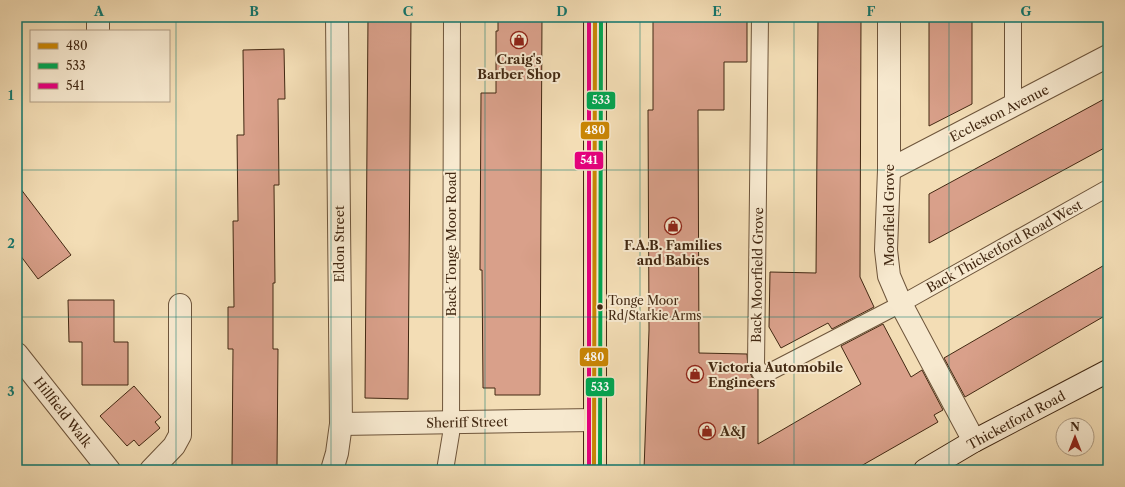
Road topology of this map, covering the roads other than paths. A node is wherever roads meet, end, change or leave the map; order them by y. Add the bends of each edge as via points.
1 (98, 17) edge
2 (338, 17) edge
3 (452, 17) edge
4 (595, 17) edge
5 (760, 17) edge
6 (889, 17) edge
7 (1013, 17) edge
8 (98, 30) edge
9 (1108, 56) edge
10 (1013, 106) junction
11 (889, 170) junction
12 (1108, 188) edge
13 (901, 304) junction
14 (180, 305) dead end
15 (17, 354) edge
16 (1108, 371) edge
17 (594, 420) junction
18 (451, 422) junction
19 (340, 424) junction
20 (974, 441) junction
21 (593, 468) edge
22 (109, 470) edge
23 (151, 470) edge
24 (332, 470) edge
25 (445, 470) edge
26 (925, 470) edge

1 - 8 street
2 - 19 street, Eldon Street
3 - 18 lane, Back Tonge Moor Road
4 - 17 main road
5 - 13 lane, Back Moorfield Grove via 756,364 762,376
6 - 11 street, Moorfield Grove
7 - 10 lane
9 - 10 street, Eccleston Avenue
10 - 11 street, Eccleston Avenue
11 - 13 street, Moorfield Grove via 886,250 889,276
12 - 13 lane, Back Thicketford Road West
13 - 20 street, Moorfield Grove
14 - 23 street via 180,435 174,446
15 - 22 street, Hillfield Walk
16 - 20 street, Thicketford Road
17 - 18 street, Sheriff Street
17 - 21 main road
18 - 19 street, Sheriff Street
18 - 25 lane, Back Tonge Moor Road
19 - 24 street, Eldon Street via 337,453
20 - 26 street, Thicketford Road

